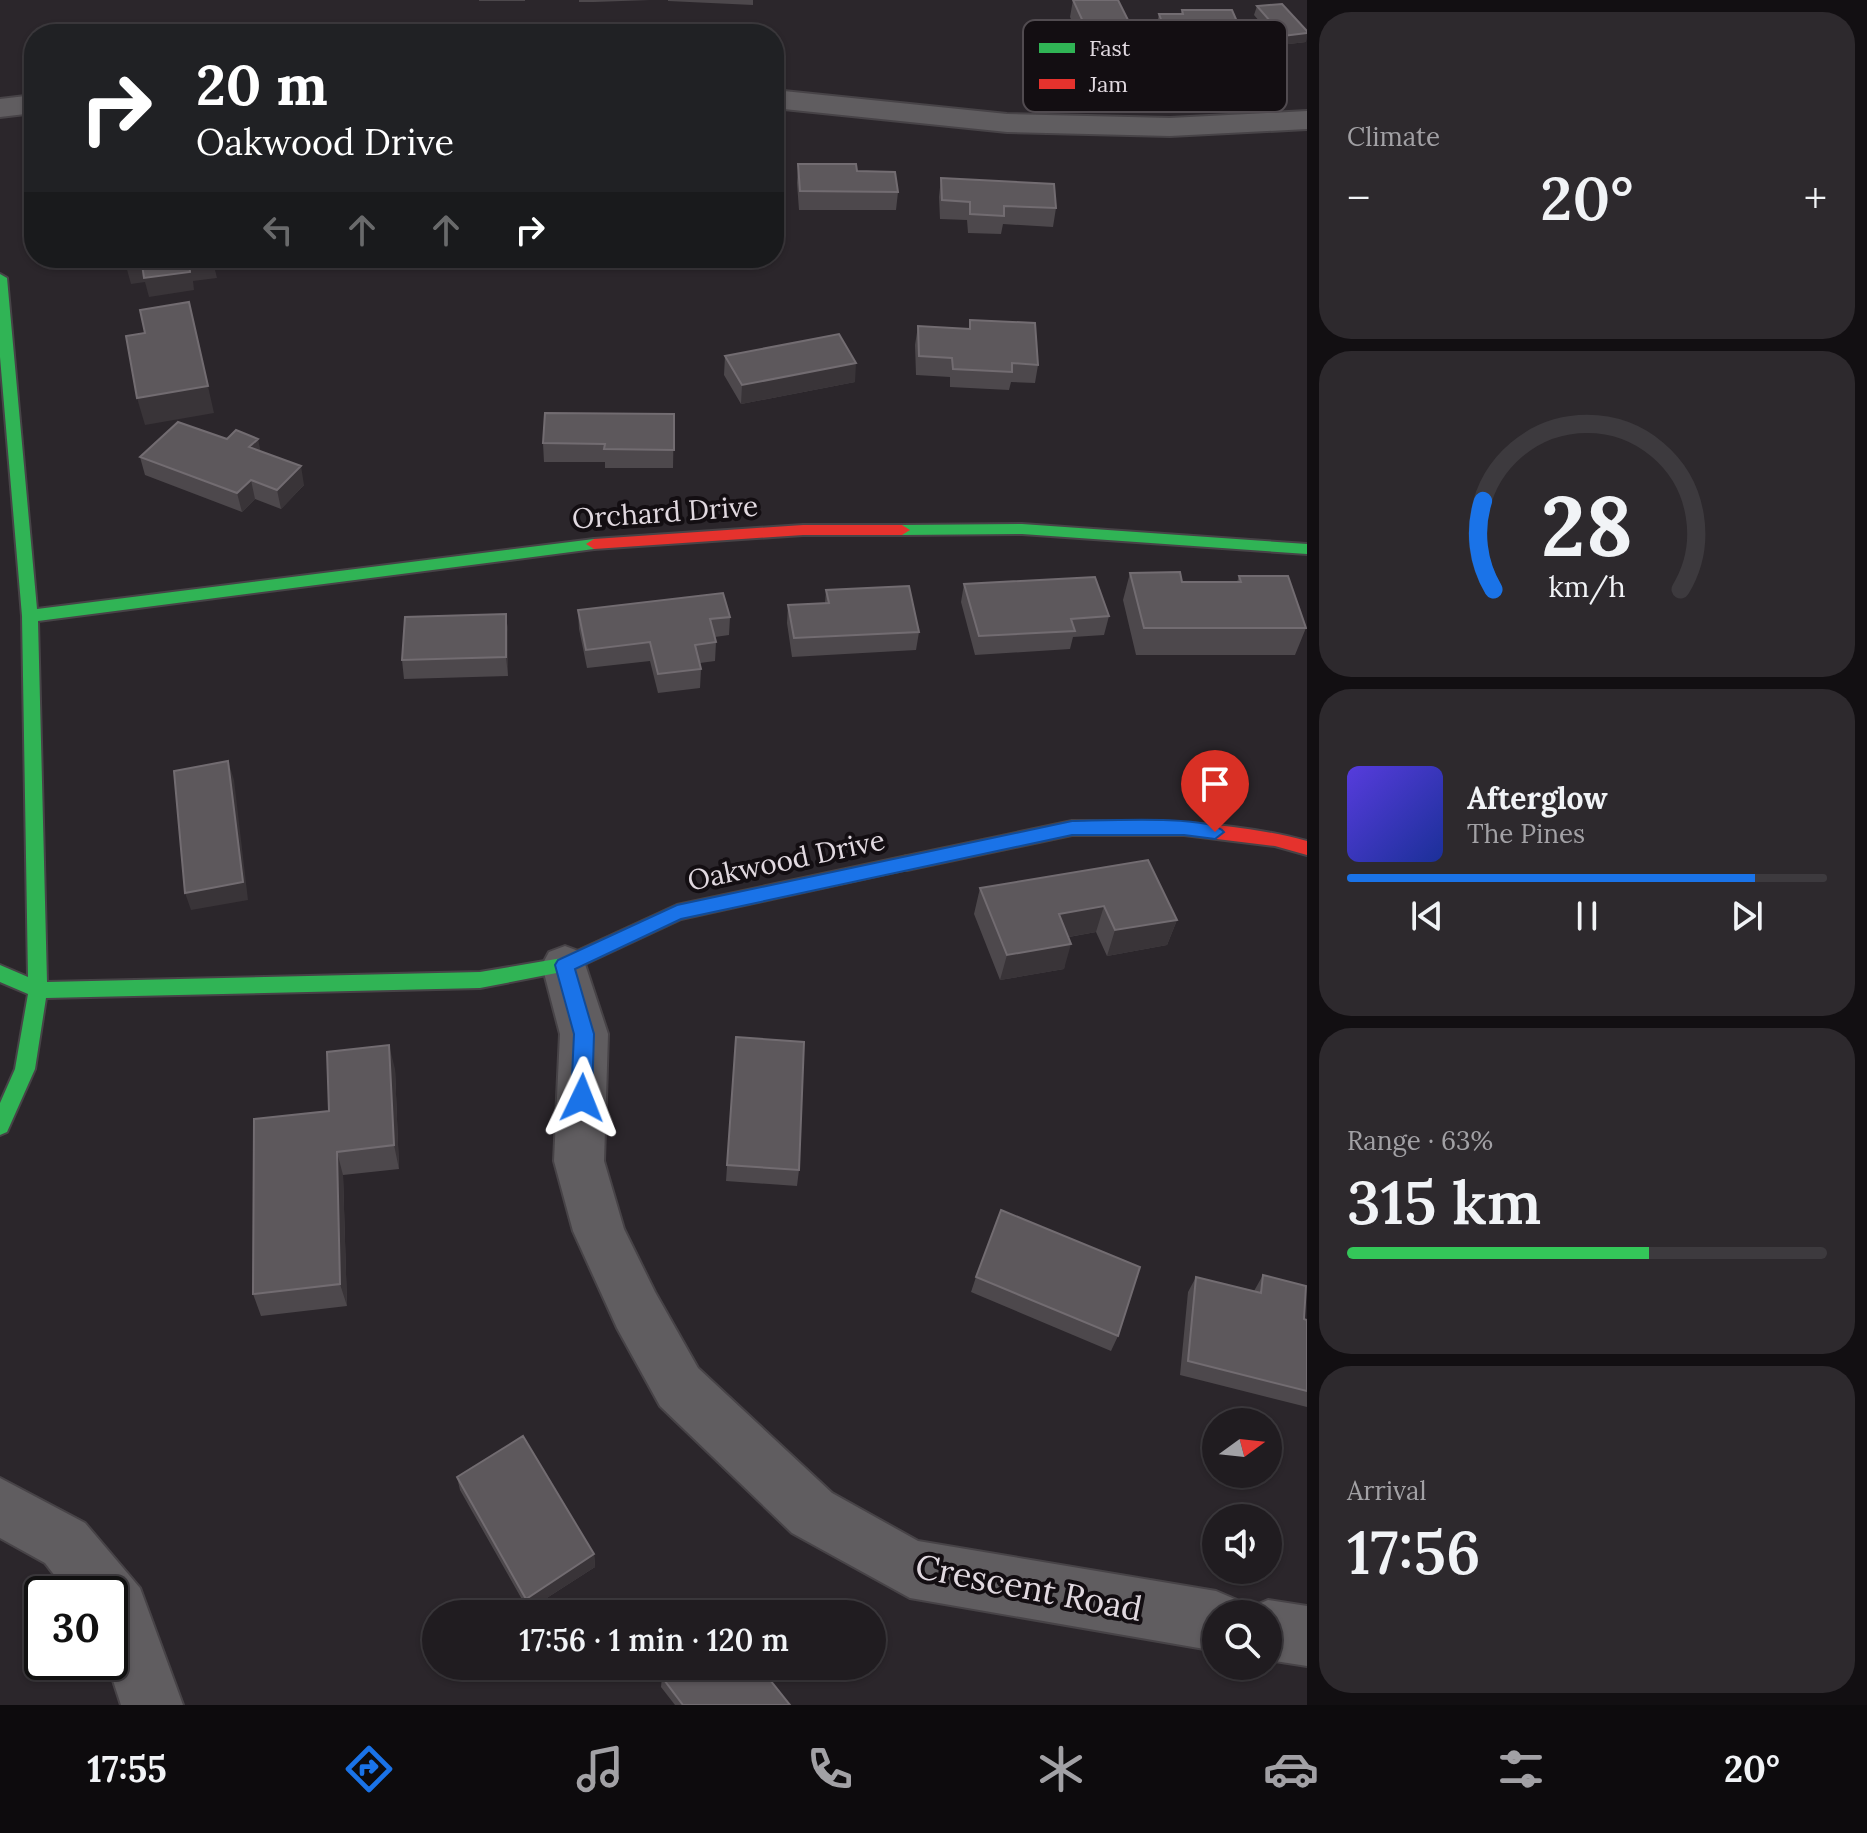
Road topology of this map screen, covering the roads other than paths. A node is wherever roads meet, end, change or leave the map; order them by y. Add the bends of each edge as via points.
1 (784, 100) edge
2 (24, 105) edge
3 (0, 108) edge
4 (1307, 120) edge
5 (0, 278) edge
6 (1307, 549) edge
7 (30, 616) junction
8 (1307, 848) edge
9 (565, 965) junction
10 (0, 973) edge
11 (38, 990) junction
12 (0, 1126) edge
13 (0, 1507) edge
14 (92, 1576) edge
15 (1202, 1619) edge
16 (1282, 1632) edge
17 (128, 1635) edge
18 (1307, 1636) edge
19 (152, 1705) edge

1 - 4 street via 1007,123 1170,127
2 - 3 street
5 - 7 street
6 - 7 street, Orchard Drive via 1022,529 803,530 572,546
7 - 11 street
8 - 9 street, Oakwood Drive via 1184,828 1072,828 677,912
9 - 11 street, Oakwood Drive via 480,980
9 - 15 street, Crescent Road via 584,1034 579,1161 599,1231 679,1387 812,1513 910,1569
10 - 11 street, Oakwood Drive
11 - 12 street via 25,1069
13 - 14 street via 65,1543
16 - 18 street
17 - 19 street

